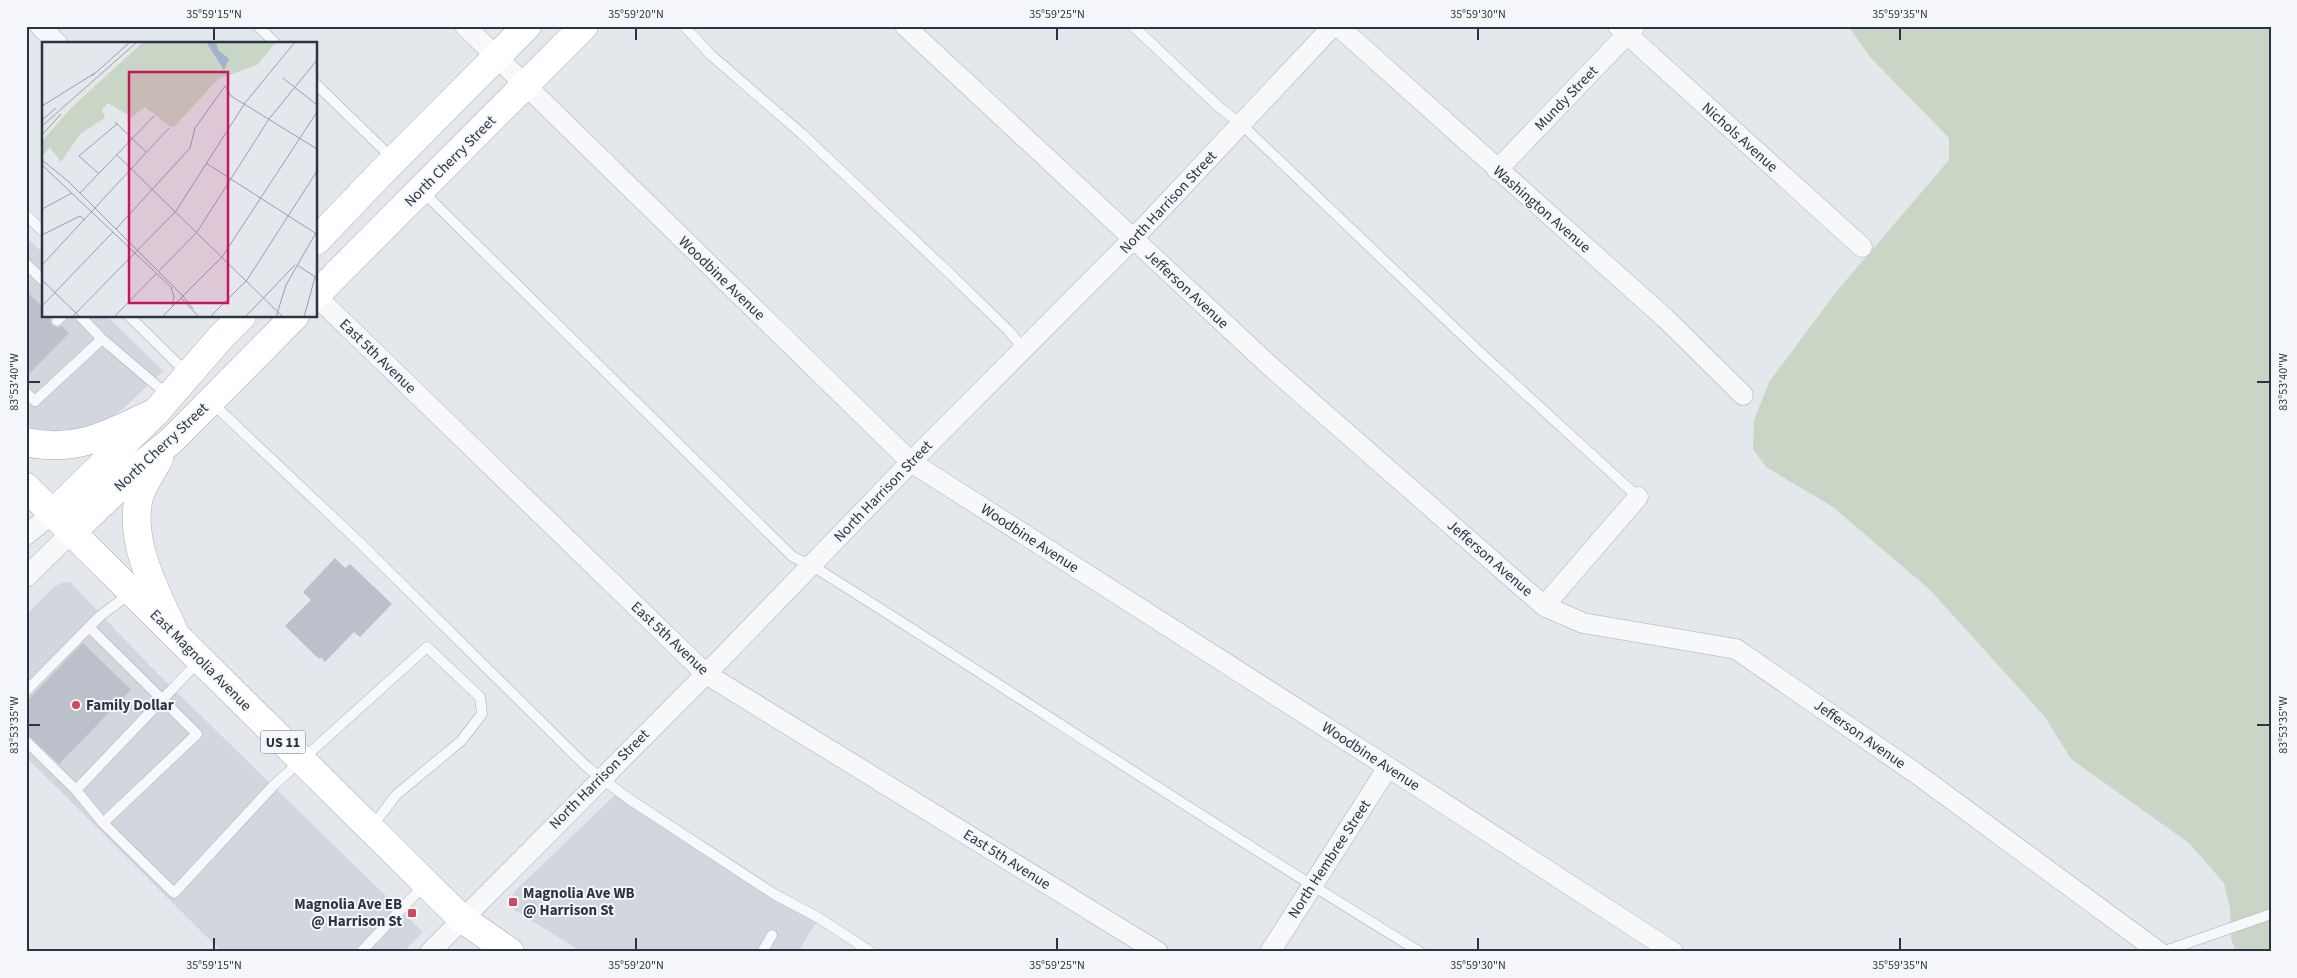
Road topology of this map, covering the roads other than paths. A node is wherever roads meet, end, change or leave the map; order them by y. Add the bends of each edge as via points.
1 (40, 26) edge
2 (258, 26) edge
3 (465, 26) edge
4 (527, 26) edge
5 (584, 26) edge
6 (684, 26) edge
7 (905, 26) edge
8 (1132, 26) edge
9 (1333, 26) edge
10 (1338, 26) edge
11 (1627, 29) edge
12 (56, 42) edge
13 (274, 42) edge
14 (496, 57) junction
15 (318, 86) edge
16 (526, 86) junction
17 (1241, 124) junction
18 (394, 160) junction
19 (1497, 170) junction
20 (421, 190) junction
21 (26, 215) edge
22 (42, 230) edge
23 (318, 239) edge
24 (1134, 239) junction
25 (1862, 247) dead end
26 (26, 264) edge
27 (34, 272) junction
28 (42, 279) edge
29 (26, 280) edge
30 (318, 294) edge
31 (318, 298) edge
32 (82, 318) edge
33 (131, 318) edge
34 (240, 318) edge
35 (293, 318) edge
36 (102, 339) junction
37 (1024, 349) junction
38 (188, 374) junction
39 (26, 393) edge
40 (1743, 395) dead end
41 (210, 401) junction
42 (163, 404) junction
43 (171, 441) junction
44 (26, 442) edge
45 (911, 462) junction
46 (26, 487) edge
47 (1638, 497) joint
48 (53, 513) junction
49 (72, 532) junction
50 (26, 535) edge
51 (811, 565) junction
52 (26, 577) edge
53 (132, 592) junction
54 (1544, 606) junction
55 (89, 627) junction
56 (175, 634) junction
57 (201, 660) junction
58 (706, 674) junction
59 (26, 691) edge
60 (164, 699) junction
61 (26, 741) edge
62 (301, 759) junction
63 (1388, 767) junction
64 (602, 778) junction
65 (76, 790) junction
66 (103, 822) junction
67 (371, 828) junction
68 (426, 884) junction
69 (1312, 886) junction
70 (2271, 914) edge
71 (461, 918) junction
72 (772, 935) dead end
73 (361, 952) edge
74 (430, 952) edge
75 (510, 952) edge
76 (762, 952) edge
77 (871, 952) edge
78 (1158, 952) edge
79 (1270, 952) edge
80 (1420, 952) edge
81 (1673, 952) edge
82 (2161, 952) edge

1 - 12 street
2 - 13 lane
3 - 14 street, Woodbine Avenue
4 - 14 main road
5 - 16 main road, North Cherry Street
6 - 37 lane via 711,55 802,134 944,268
7 - 24 street, Jefferson Avenue
8 - 17 lane
9 - 17 street, North Harrison Street
10 - 19 street, Washington Avenue
11 - 19 street, Mundy Street
11 - 25 street, Nichols Avenue
14 - 16 street, Woodbine Avenue
14 - 18 main road
15 - 18 lane
16 - 20 main road, North Cherry Street
16 - 45 street, Woodbine Avenue
17 - 24 street, North Harrison Street
17 - 47 lane
18 - 23 main road
19 - 40 street, Washington Avenue via 1665,318
20 - 30 main road, North Cherry Street
20 - 51 lane via 793,557
21 - 22 lane
24 - 37 street, North Harrison Street
24 - 54 street, Jefferson Avenue via 1271,367
26 - 27 lane
27 - 28 lane
27 - 29 lane
31 - 58 street, East 5th Avenue
32 - 36 lane
33 - 38 lane
34 - 38 main road, North Cherry Street
35 - 41 main road, North Cherry Street
36 - 39 lane via 36,401
36 - 42 lane
37 - 45 street, North Harrison Street
38 - 42 main road, North Cherry Street
41 - 43 main road, North Cherry Street
41 - 64 lane
42 - 44 main road via 85,443 56,447
42 - 48 main road, North Cherry Street
43 - 49 main road, North Cherry Street
43 - 56 main road via 150,474 140,495 136,514 137,530 150,574
45 - 51 street, North Harrison Street
45 - 63 street, Woodbine Avenue
46 - 48 main road, East Magnolia Avenue / US 11
47 - 54 street
48 - 49 main road, East Magnolia Avenue / US 11
48 - 50 street, North Cherry Street
49 - 52 street, North Cherry Street
49 - 53 main road, East Magnolia Avenue / US 11
51 - 58 street, North Harrison Street
51 - 69 lane
53 - 55 lane
53 - 56 main road, East Magnolia Avenue / US 11
54 - 82 street, Jefferson Avenue via 1583,623 1736,649 1917,774
55 - 59 lane
55 - 60 lane
56 - 57 main road, East Magnolia Avenue / US 11
57 - 60 lane
57 - 62 main road, East Magnolia Avenue / US 11
58 - 64 street, North Harrison Street
58 - 78 street, East 5th Avenue
60 - 65 lane
60 - 66 lane via 197,734
61 - 65 lane
62 - 66 lane via 174,892
62 - 67 main road, East Magnolia Avenue / US 11
62 - 67 lane via 427,647 480,697 482,714 461,741 396,795
63 - 69 street, North Hembree Street
63 - 81 street, Woodbine Avenue
64 - 71 street, North Harrison Street
64 - 77 lane via 774,894
65 - 66 lane
67 - 68 main road, East Magnolia Avenue / US 11
68 - 71 main road, East Magnolia Avenue / US 11
68 - 73 lane
69 - 79 street, North Hembree Street
69 - 80 lane
70 - 82 lane
71 - 74 street, North Harrison Street
71 - 75 main road, East Magnolia Avenue / US 11
72 - 76 lane

